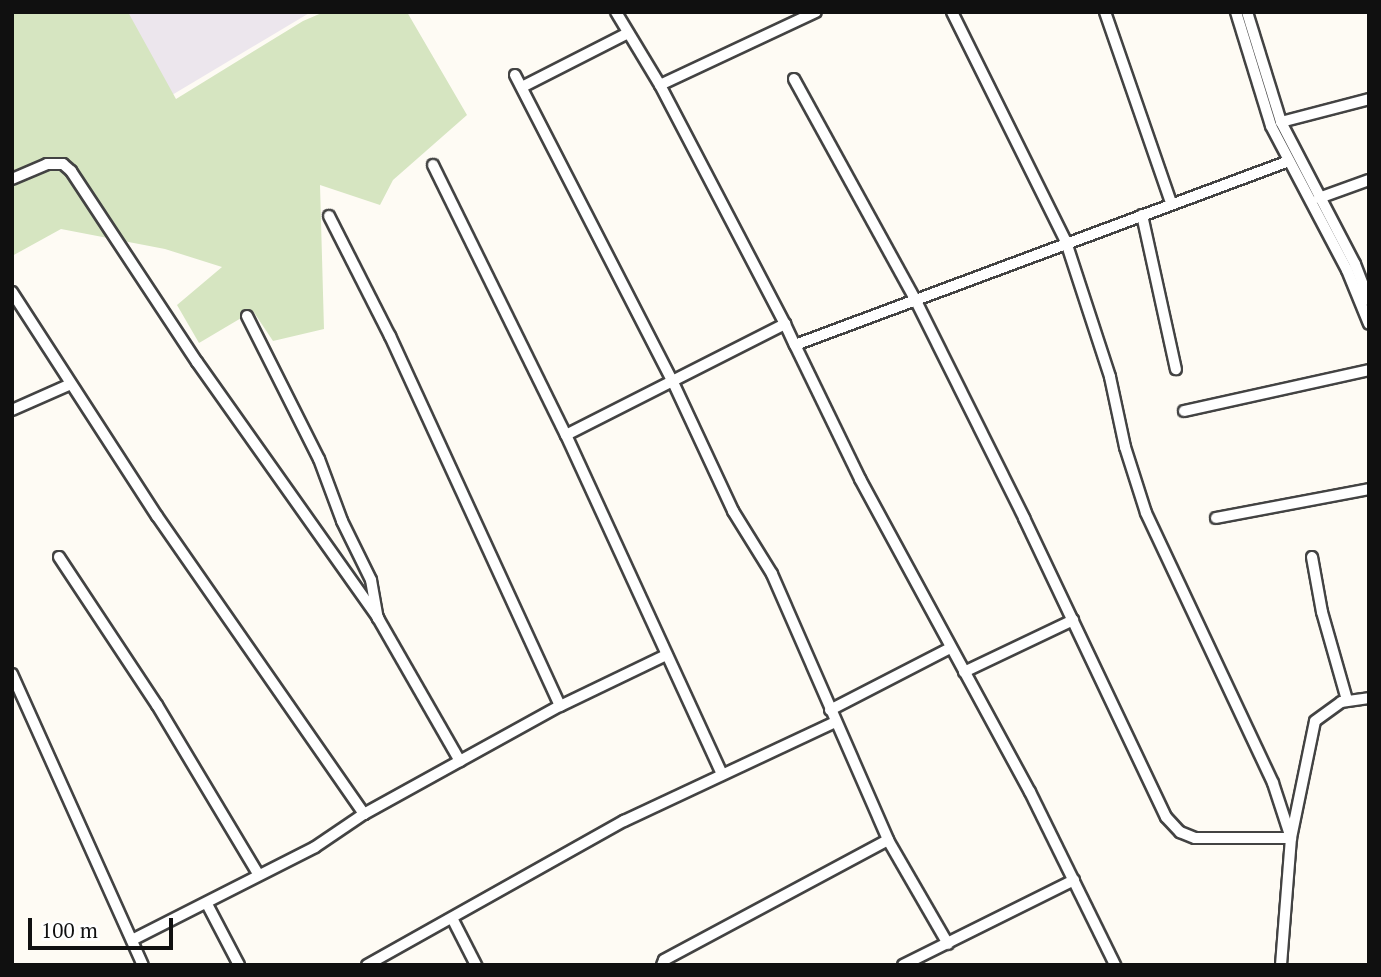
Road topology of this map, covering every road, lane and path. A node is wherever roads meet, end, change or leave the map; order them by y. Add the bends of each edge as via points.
1 (616, 12) edge
2 (816, 12) edge
3 (951, 12) edge
4 (1105, 12) edge
5 (1236, 12) edge
6 (1247, 12) edge
7 (628, 33) junction
8 (515, 75) dead end
9 (793, 79) dead end
10 (660, 85) junction
11 (522, 88) junction
12 (1369, 99) edge
13 (1281, 122) junction
14 (1289, 161) junction
15 (433, 165) dead end
16 (12, 179) edge
17 (1369, 180) edge
18 (1319, 198) junction
19 (1171, 203) junction
20 (1142, 215) junction
21 (329, 216) dead end
22 (1066, 242) junction
23 (12, 292) edge
24 (915, 299) junction
25 (1369, 300) edge
26 (247, 316) dead end
27 (785, 324) junction
28 (1369, 324) edge
29 (795, 345) junction
30 (1176, 369) dead end
31 (1369, 370) edge
32 (672, 380) junction
33 (71, 384) junction
34 (12, 410) edge
35 (1184, 411) dead end
36 (566, 435) junction
37 (1369, 489) edge
38 (1216, 518) dead end
39 (59, 557) dead end
40 (1312, 557) dead end
41 (378, 618) junction
42 (1073, 620) junction
43 (950, 648) junction
44 (666, 655) junction
45 (964, 672) junction
46 (12, 674) edge
47 (1369, 698) edge
48 (1347, 700) junction
49 (560, 706) junction
50 (830, 710) junction
51 (835, 722) junction
52 (460, 761) junction
53 (722, 774) junction
54 (364, 814) junction
55 (1292, 838) junction
56 (888, 839) junction
57 (258, 874) junction
58 (1074, 880) junction
59 (207, 904) junction
60 (453, 920) junction
61 (132, 940) junction
62 (948, 944) junction
63 (143, 965) edge
64 (239, 965) edge
65 (368, 965) edge
66 (477, 965) edge
67 (662, 965) edge
68 (903, 965) edge
69 (1115, 965) edge
70 (1281, 965) edge

1 - 7 street
2 - 10 street
3 - 22 street
4 - 19 street
5 - 14 street via 1271,126
6 - 13 street
7 - 10 street
7 - 11 street
8 - 11 street
9 - 24 street
10 - 27 street
11 - 32 street
12 - 13 street
13 - 18 street
14 - 19 street
14 - 28 street via 1348,270
15 - 36 street
16 - 41 street via 47,164 63,164 71,170 197,362
17 - 18 street
18 - 25 street
19 - 20 street
20 - 22 street
20 - 30 street
21 - 49 street via 390,336
22 - 24 street
22 - 55 street via 1110,377 1146,513 1273,783
23 - 33 street
24 - 29 street
24 - 42 street
26 - 41 street via 319,459 371,580
27 - 29 street
27 - 32 street
29 - 43 street
31 - 35 street
32 - 36 street
32 - 50 street via 733,511 772,574
33 - 34 street
33 - 54 street
36 - 44 street
37 - 38 street
39 - 57 street via 157,705
40 - 48 street
41 - 52 street
42 - 45 street
42 - 55 street via 1166,817 1180,832 1195,838
43 - 45 street
43 - 50 street
44 - 49 street
44 - 53 street
45 - 58 street
46 - 61 street
47 - 48 street
48 - 55 street via 1315,721
49 - 52 street
50 - 51 street
51 - 53 street
51 - 56 street
52 - 54 street
53 - 60 street via 624,821
54 - 57 street via 315,847
55 - 70 street
56 - 62 street
56 - 67 street
57 - 59 street
58 - 62 street
58 - 69 street
59 - 61 street
59 - 64 street
60 - 65 street
60 - 66 street
61 - 63 street
62 - 68 street

